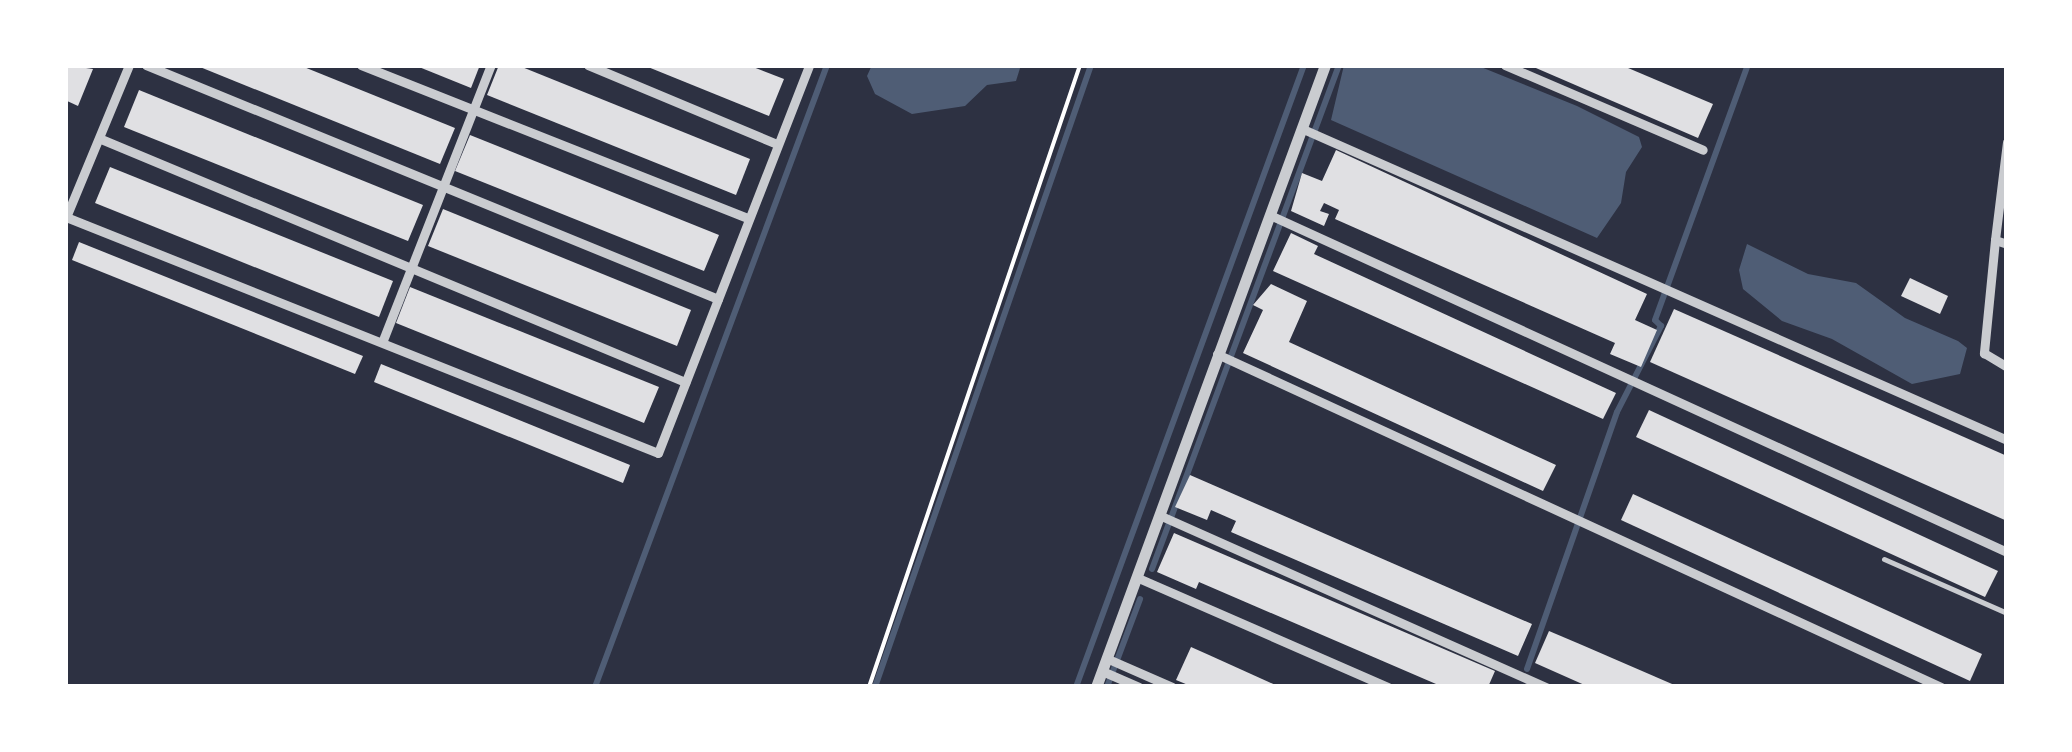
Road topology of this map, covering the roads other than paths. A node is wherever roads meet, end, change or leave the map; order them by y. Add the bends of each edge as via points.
1 (128, 65) edge
2 (146, 65) edge
3 (361, 65) edge
4 (491, 65) edge
5 (588, 65) edge
6 (1326, 65) edge
7 (1505, 65) edge
8 (807, 66) edge
9 (472, 112) junction
10 (1307, 130) junction
11 (102, 139) junction
12 (2007, 142) edge
13 (778, 144) junction
14 (1704, 150) dead end
15 (442, 188) junction
16 (66, 217) edge
17 (1278, 218) junction
18 (749, 220) junction
19 (1995, 240) junction
20 (2007, 244) edge
21 (412, 268) junction
22 (718, 299) junction
23 (382, 340) junction
24 (1225, 357) junction
25 (2007, 367) edge
26 (686, 382) junction
27 (2007, 440) edge
28 (1167, 518) junction
29 (2007, 552) edge
30 (1884, 559) dead end
31 (1139, 578) junction
32 (2007, 613) edge
33 (1112, 668) junction
34 (1096, 687) edge
35 (1139, 687) edge
36 (1172, 687) edge
37 (1388, 687) edge
38 (1546, 687) edge
39 (1941, 687) edge

1 - 11 street
2 - 15 street
3 - 9 street
4 - 9 street
5 - 13 street
6 - 10 street
7 - 14 street
8 - 13 street
9 - 15 street
9 - 18 street
10 - 17 street
10 - 27 street
11 - 16 street
11 - 21 street
12 - 19 street
13 - 18 street
15 - 21 street
15 - 22 street
16 - 23 street
17 - 24 street
17 - 29 street
18 - 22 street
19 - 20 street
19 - 25 street via 1984,352
21 - 23 street
21 - 26 street
22 - 26 street
23 - 26 street via 658,453
24 - 28 street
24 - 39 street
28 - 31 street
28 - 38 street
30 - 32 lane
31 - 33 street
31 - 37 street
33 - 34 street
33 - 35 street
33 - 36 street

